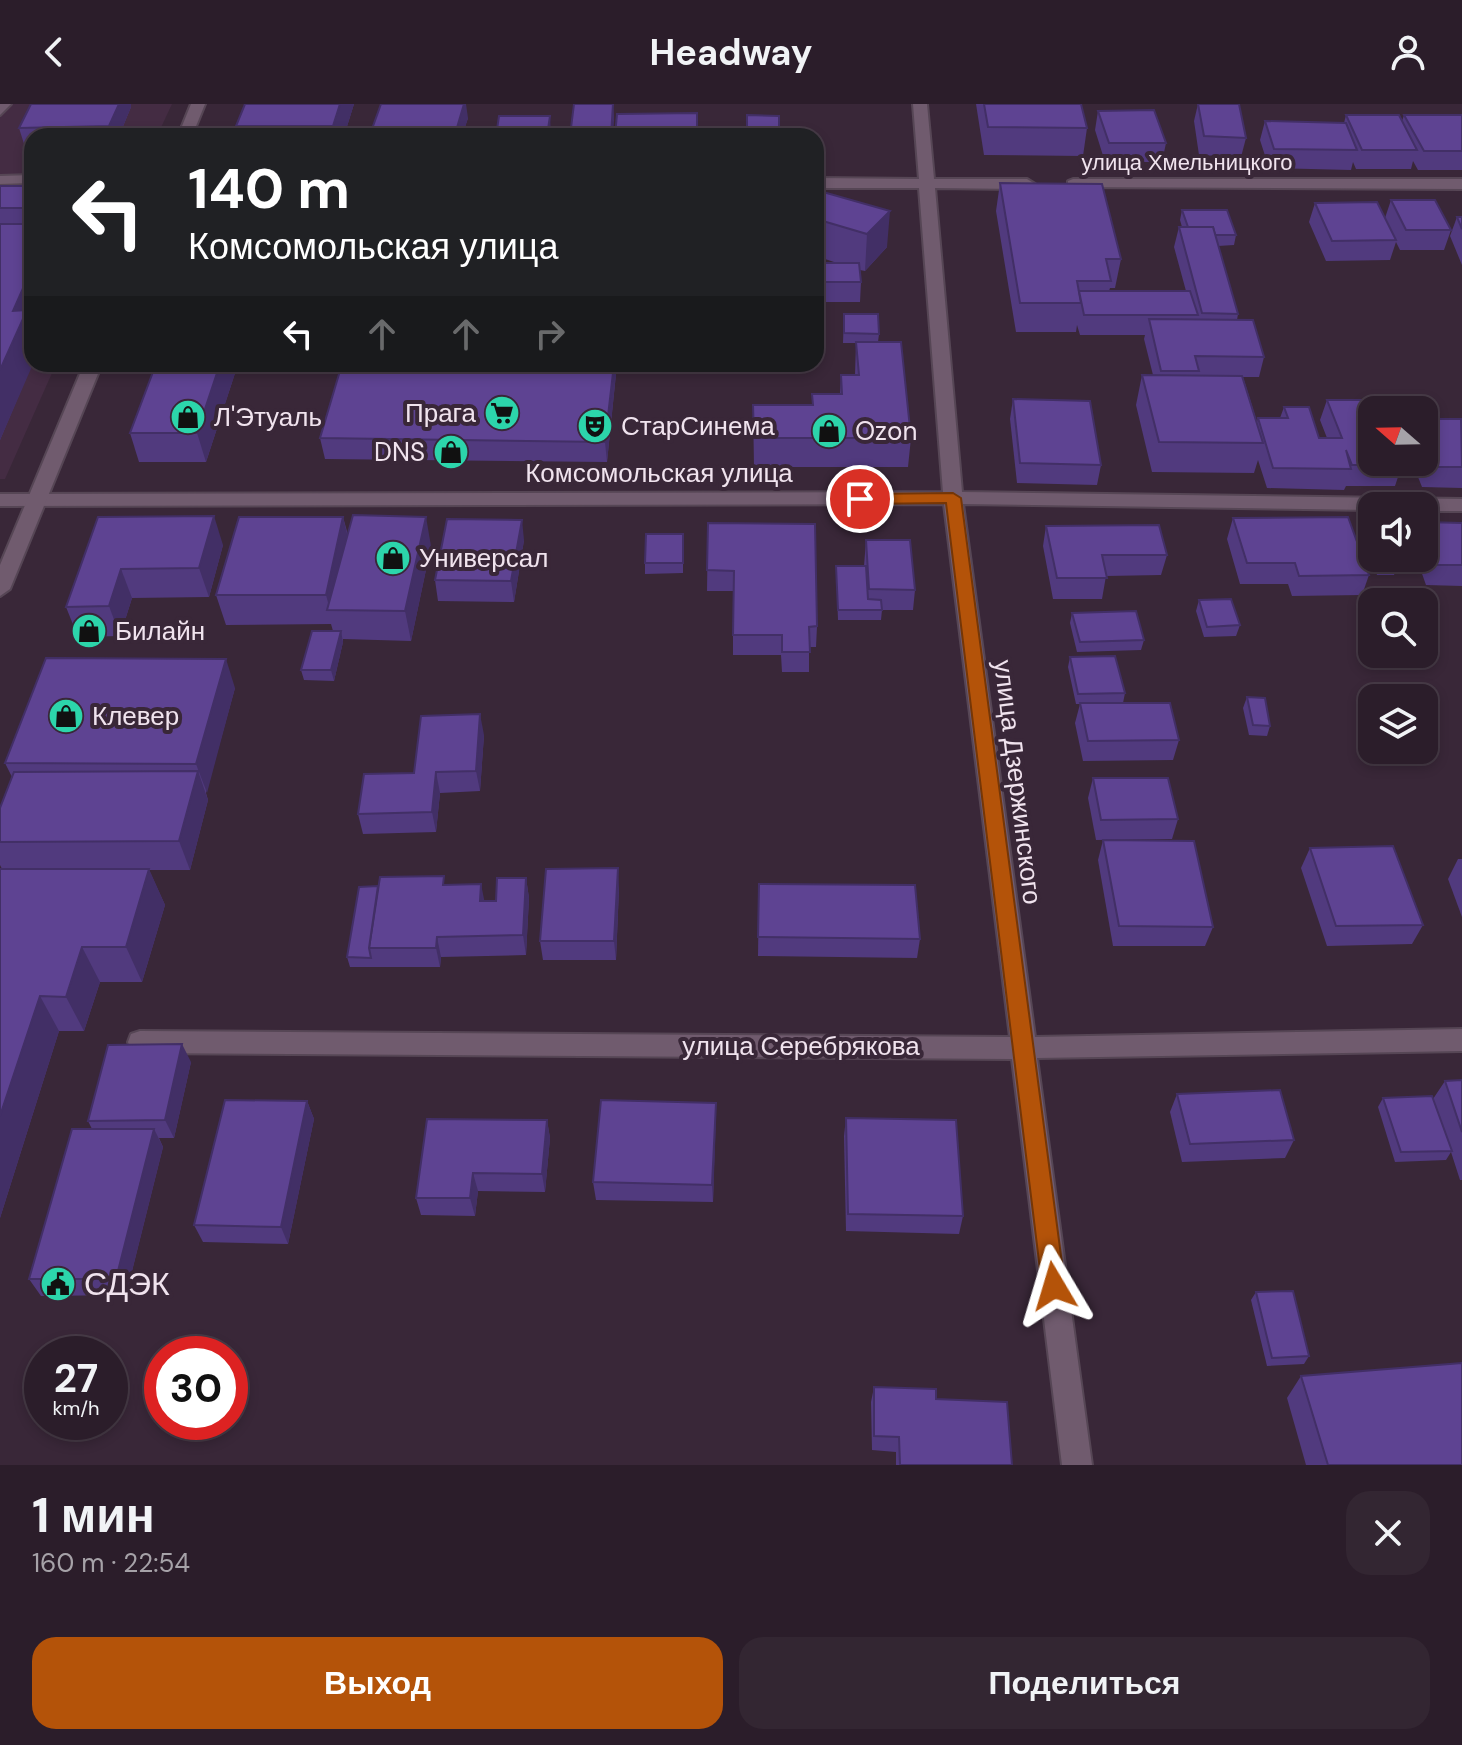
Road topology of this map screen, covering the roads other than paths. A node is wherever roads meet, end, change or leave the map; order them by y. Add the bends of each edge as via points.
1 (5, 104) edge
2 (198, 104) edge
3 (920, 104) edge
4 (0, 111) edge
5 (188, 128) edge
6 (24, 179) edge
7 (0, 180) edge
8 (824, 183) edge
9 (928, 184) junction
10 (1462, 184) edge
11 (90, 372) edge
12 (953, 498) junction
13 (0, 500) edge
14 (37, 501) junction
15 (1462, 505) edge
16 (0, 589) edge
17 (1462, 1040) edge
18 (140, 1042) edge
19 (1023, 1048) junction
20 (1077, 1465) edge

1 - 4 lane
2 - 5 street
3 - 9 street, улица Дзержинского
6 - 7 lane
8 - 9 street, улица Хмельницкого
9 - 10 street, улица Хмельницкого
9 - 12 street, улица Дзержинского
11 - 14 street
12 - 14 street, Комсомольская улица
12 - 15 street, Комсомольская улица
12 - 19 street, улица Дзержинского
13 - 14 street, Комсомольская улица
14 - 16 street
17 - 19 street, улица Серебрякова
18 - 19 street, улица Серебрякова
19 - 20 street, улица Дзержинского

